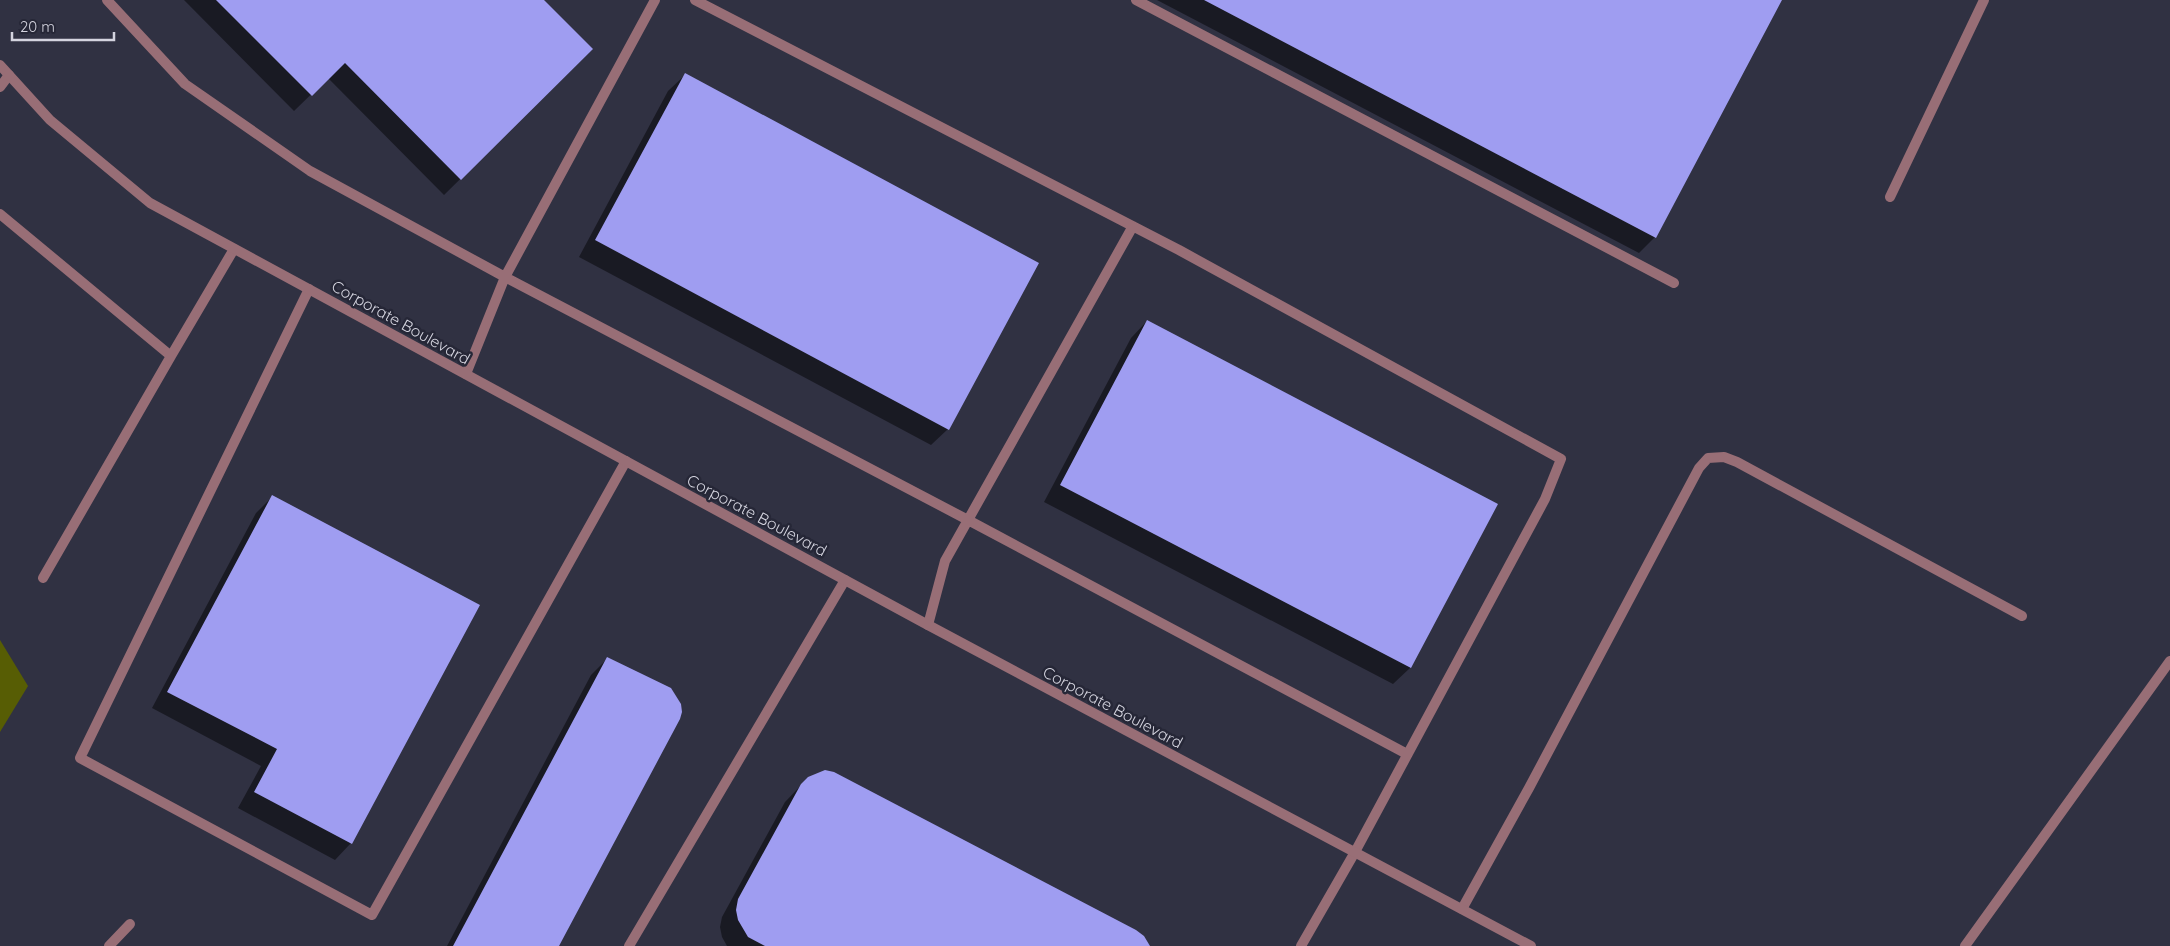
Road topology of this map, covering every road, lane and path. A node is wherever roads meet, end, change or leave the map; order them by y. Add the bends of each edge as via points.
1 (107, 0) edge
2 (655, 0) edge
3 (695, 0) edge
4 (1136, 0) edge
5 (1984, 0) edge
6 (0, 65) edge
7 (9, 75) junction
8 (0, 87) edge
9 (1890, 197) dead end
10 (0, 214) edge
11 (1133, 226) junction
12 (234, 249) junction
13 (505, 277) junction
14 (1674, 283) dead end
15 (309, 289) junction
16 (171, 356) junction
17 (466, 374) junction
18 (626, 461) junction
19 (968, 520) junction
20 (43, 578) dead end
21 (845, 580) junction
22 (2022, 616) dead end
23 (928, 625) junction
24 (2170, 661) edge
25 (1407, 754) junction
26 (1355, 852) junction
27 (1462, 909) junction
28 (130, 924) dead end
29 (109, 946) edge
30 (629, 946) edge
31 (1302, 946) edge
32 (1531, 946) edge
33 (1965, 946) edge

1 - 13 street via 185,84 310,171
2 - 13 street
3 - 11 street
4 - 14 street
5 - 9 street
6 - 7 street, Corporate Boulevard
7 - 8 street
7 - 12 street, Corporate Boulevard via 50,120 150,203
10 - 16 street
11 - 19 street
11 - 25 street via 1561,459 1545,498
12 - 15 street, Corporate Boulevard
12 - 16 street
13 - 17 street
13 - 19 street
15 - 17 street, Corporate Boulevard
15 - 18 street via 80,758 89,763 372,914
16 - 20 street
17 - 18 street, Corporate Boulevard
18 - 21 street, Corporate Boulevard
19 - 23 street via 945,561
19 - 25 street
21 - 23 street, Corporate Boulevard
21 - 30 street
22 - 27 street via 1737,462 1724,457 1708,458 1699,468
23 - 26 street, Corporate Boulevard
24 - 33 street
25 - 26 street
26 - 27 street, Corporate Boulevard
26 - 31 street
27 - 32 street, Corporate Boulevard
28 - 29 street

